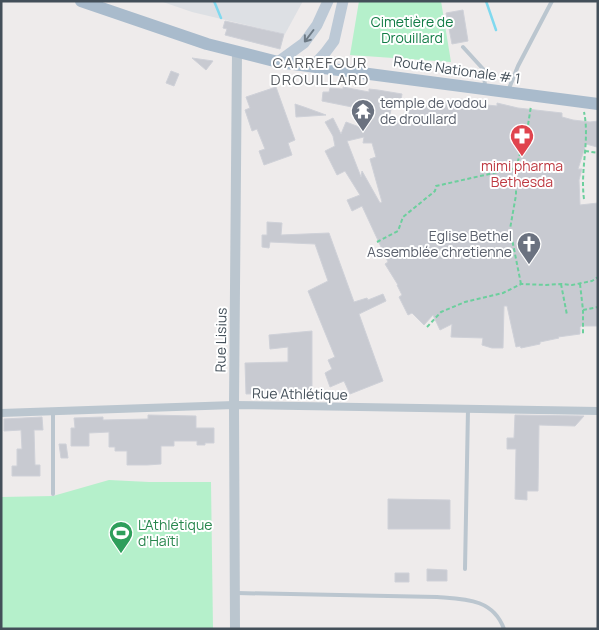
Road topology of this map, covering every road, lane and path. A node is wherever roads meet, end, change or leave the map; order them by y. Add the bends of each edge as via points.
1 (81, 1) edge
2 (328, 1) edge
3 (343, 1) edge
4 (552, 1) edge
5 (464, 47) dead end
6 (236, 52) junction
7 (278, 62) junction
8 (314, 65) junction
9 (485, 90) junction
10 (508, 93) junction
11 (532, 96) junction
12 (582, 102) junction
13 (598, 104) edge
14 (585, 150) junction
15 (598, 153) edge
16 (516, 168) junction
17 (584, 198) dead end
18 (377, 242) dead end
19 (598, 277) edge
20 (521, 284) junction
21 (562, 284) junction
22 (580, 284) junction
23 (598, 307) edge
24 (583, 310) junction
25 (567, 315) dead end
26 (427, 327) dead end
27 (583, 334) dead end
28 (234, 406) junction
29 (468, 409) junction
30 (598, 411) edge
31 (53, 412) junction
32 (1, 413) edge
33 (54, 494) dead end
34 (465, 569) dead end
35 (235, 594) junction
36 (236, 629) edge
37 (504, 629) edge

1 - 6 main road, Route Nationale # 1
2 -> 7 main road via 304,43
3 - 8 main road via 334,41
4 - 10 lane via 518,66
5 - 9 lane via 484,70
6 - 7 main road, Route Nationale # 1
6 - 28 street, Rue Lisius
7 - 8 main road, Route Nationale # 1
8 - 9 main road, Route Nationale # 1
9 - 10 main road, Route Nationale # 1
10 - 11 main road, Route Nationale # 1
11 - 12 main road, Route Nationale # 1
11 - 16 path via 528,126
12 - 13 main road, Route Nationale # 1
12 - 14 path via 587,125
14 - 15 path
14 - 17 path
16 - 18 path via 436,186 435,192 403,217 398,231
16 - 20 path via 516,195 510,229
19 - 22 path
20 - 21 path
20 - 26 path via 503,293 465,302 441,312
21 - 22 path
21 - 25 path
22 - 24 path
23 - 24 path
24 - 27 path
28 - 29 street, Rue Athlétique
28 - 31 street, Rue Athlétique
28 - 35 street, Rue Lisius
29 - 30 street, Rue Athlétique
29 - 34 lane
31 - 32 street, Rue Athlétique
31 - 33 lane
35 - 36 street, Rue Lisius
35 - 37 lane via 469,600 480,602 491,610

